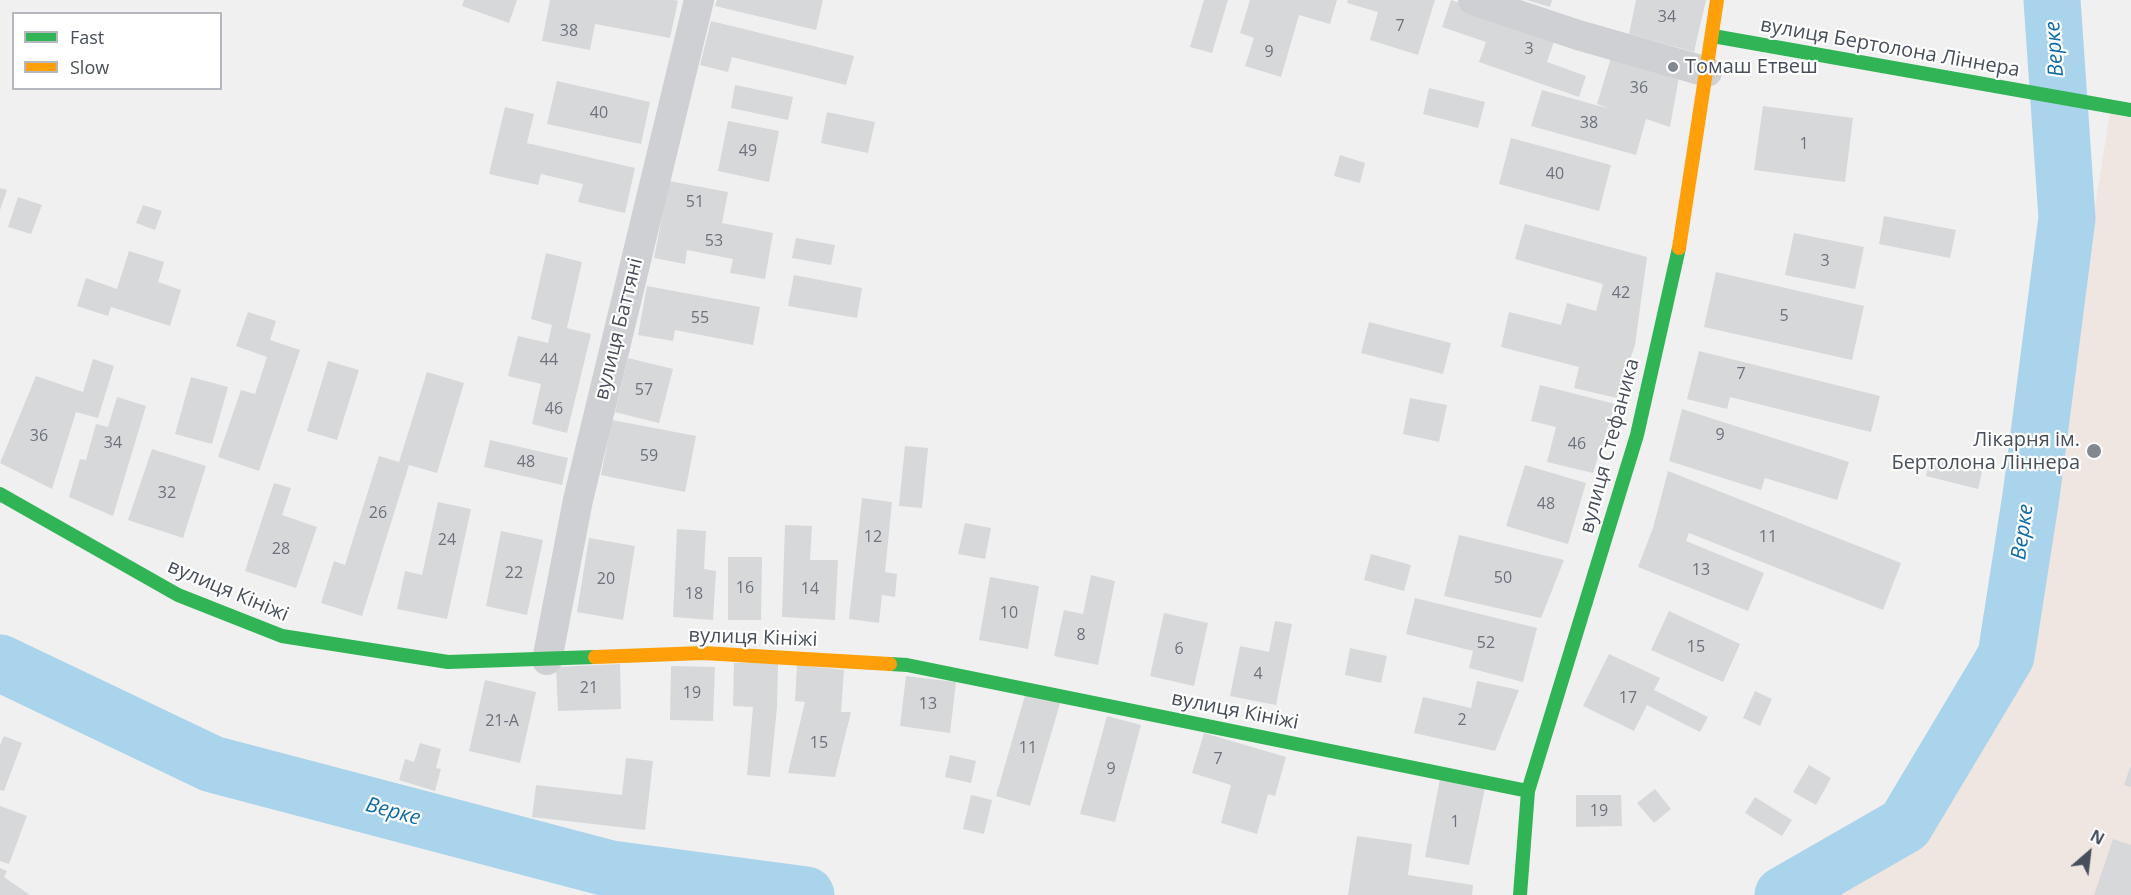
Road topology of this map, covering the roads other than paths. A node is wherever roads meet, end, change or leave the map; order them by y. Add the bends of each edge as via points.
1 (699, 0) edge
2 (1473, 0) edge
3 (1718, 0) edge
4 (1713, 36) junction
5 (1707, 72) junction
6 (2131, 110) edge
7 (0, 494) edge
8 (547, 660) junction
9 (1528, 790) junction
10 (1520, 895) edge

1 - 8 street, вулиця Баттяні via 578,500
2 - 5 street
3 - 4 street, вулиця Стефаника
4 - 5 street, вулиця Стефаника
4 - 6 street, вулиця Бертолона Ліннера
5 - 9 street, вулиця Стефаника via 1683,232 1637,435
7 - 8 street, вулиця Кініжі via 178,595 282,636 448,662
8 - 9 street, вулиця Кініжі via 703,653 907,665
9 - 10 street, вулиця Стефаника

